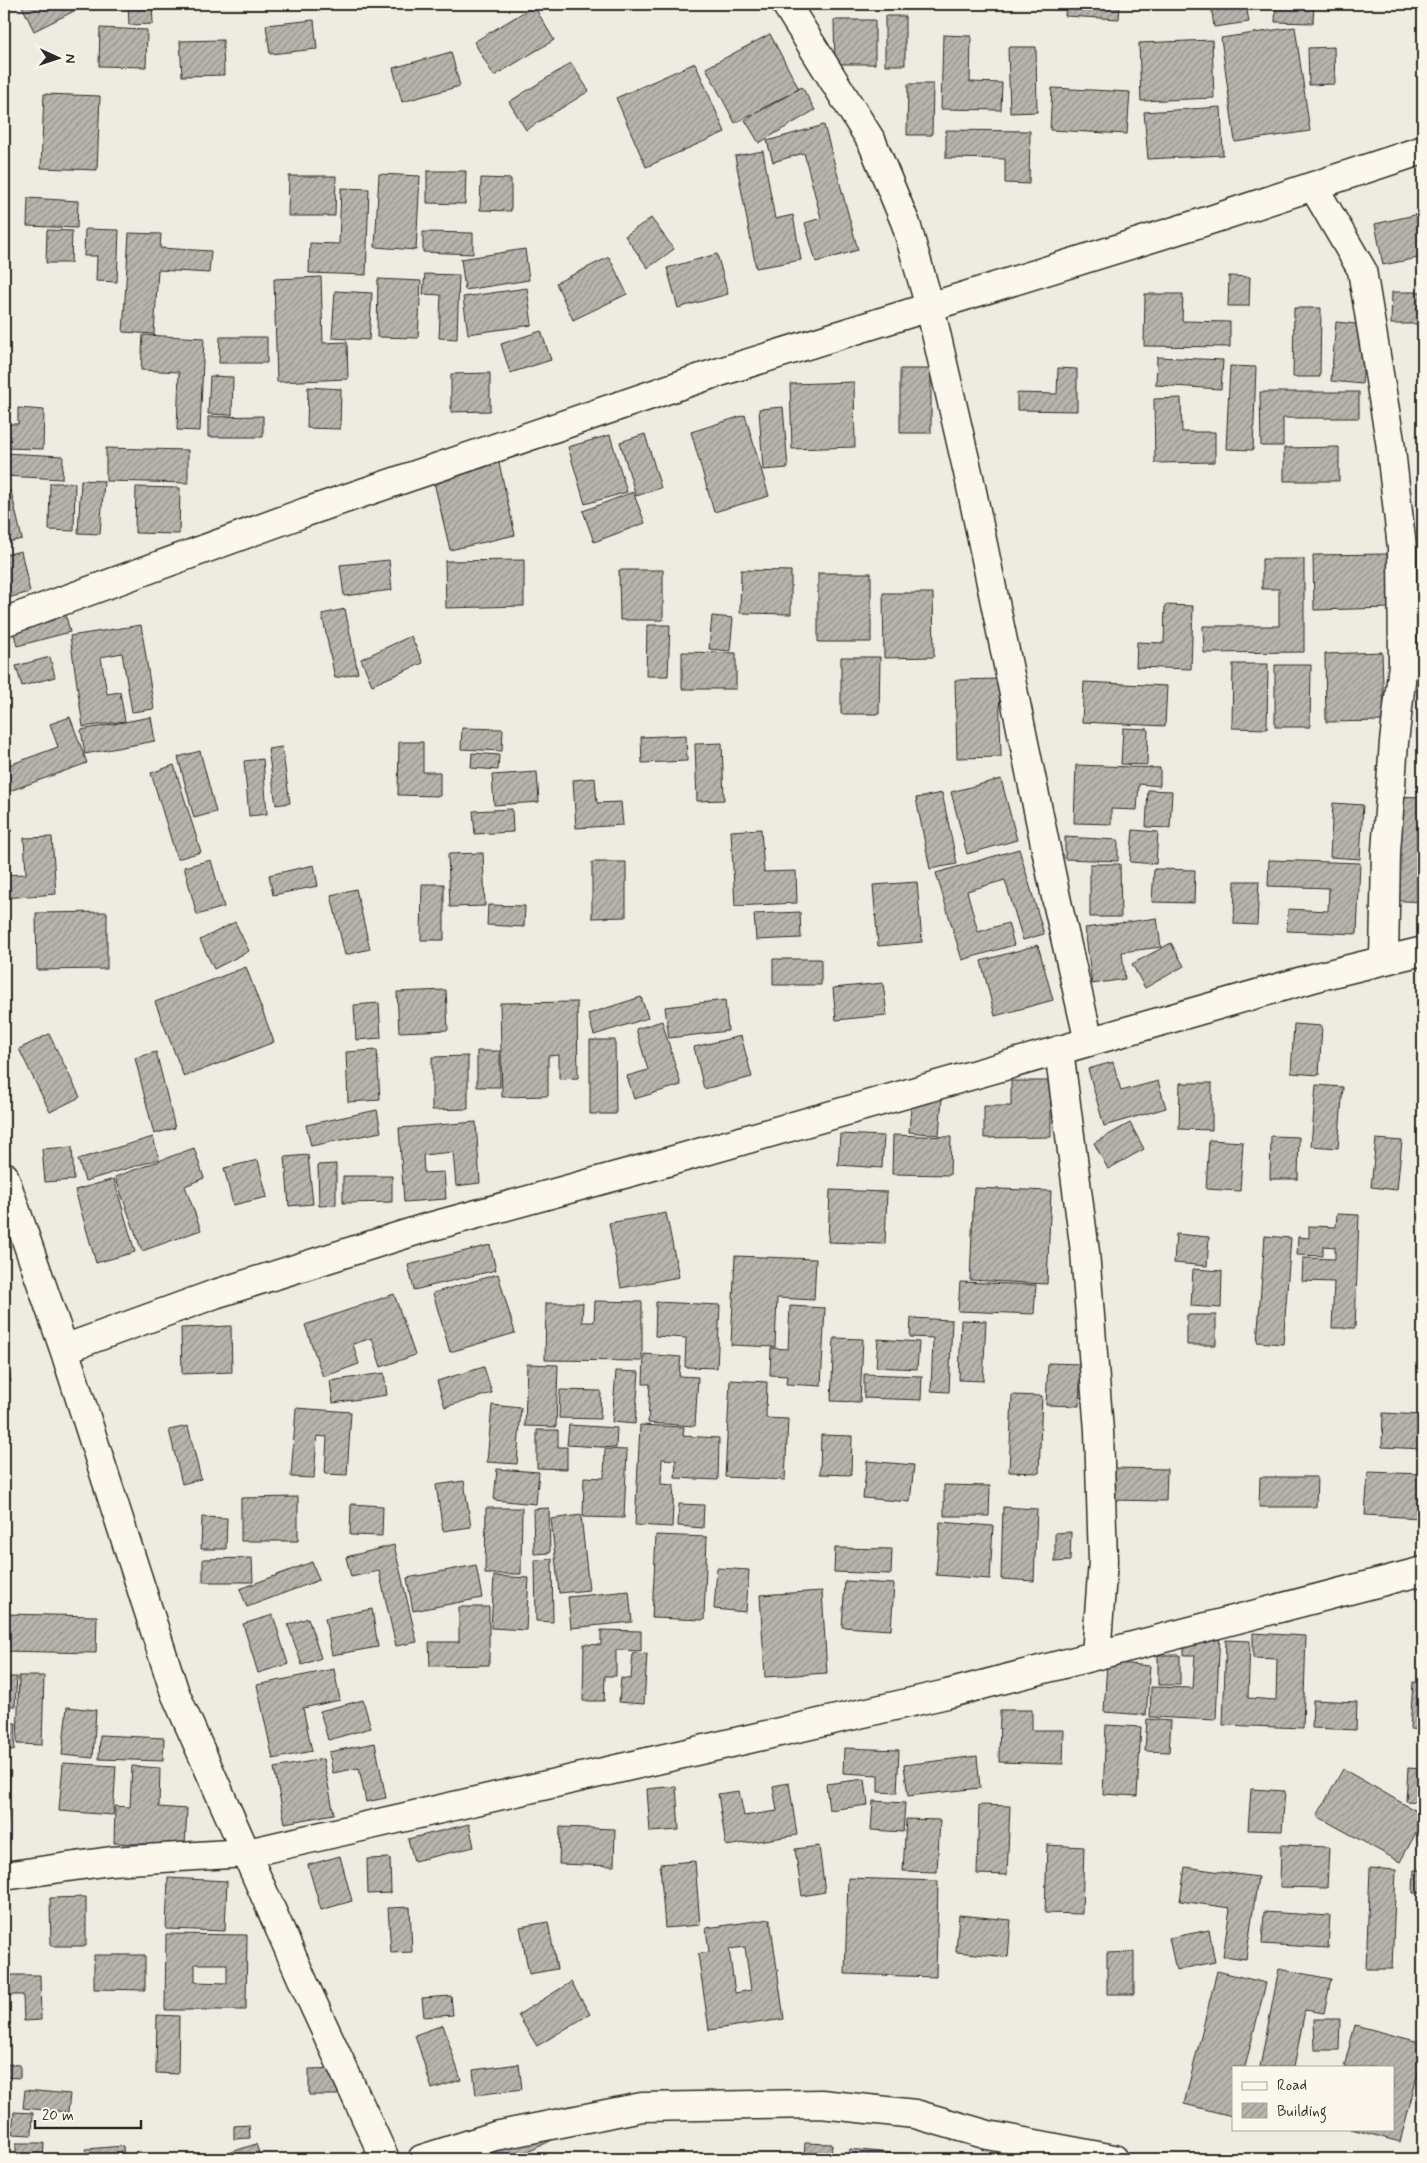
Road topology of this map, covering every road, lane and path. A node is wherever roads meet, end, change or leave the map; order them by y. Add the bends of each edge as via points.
1 (786, 4) edge
2 (1423, 150) edge
3 (1313, 186) junction
4 (930, 307) junction
5 (4, 622) edge
6 (1423, 951) edge
7 (1384, 960) junction
8 (1089, 1042) junction
9 (1059, 1050) junction
10 (4, 1176) edge
11 (64, 1349) junction
12 (1423, 1571) edge
13 (1096, 1655) junction
14 (246, 1853) junction
15 (4, 1876) edge
16 (385, 2159) edge
17 (422, 2159) edge
18 (1114, 2159) edge

1 - 4 street via 872,142 906,224
2 - 3 street
3 - 4 street
3 - 7 street via 1362,270 1390,441 1402,548 1403,664 1386,852
4 - 5 street via 707,376 315,509
4 - 8 street via 970,477
6 - 7 street
7 - 8 street
8 - 9 street
9 - 11 street via 422,1229 215,1294
9 - 13 street via 1085,1252 1099,1431 1103,1560
10 - 11 street
11 - 14 street via 175,1693
12 - 13 street
13 - 14 street via 947,1694
14 - 15 street via 111,1861
14 - 16 street
17 - 18 street via 495,2136 642,2107 821,2104 915,2114 988,2135

